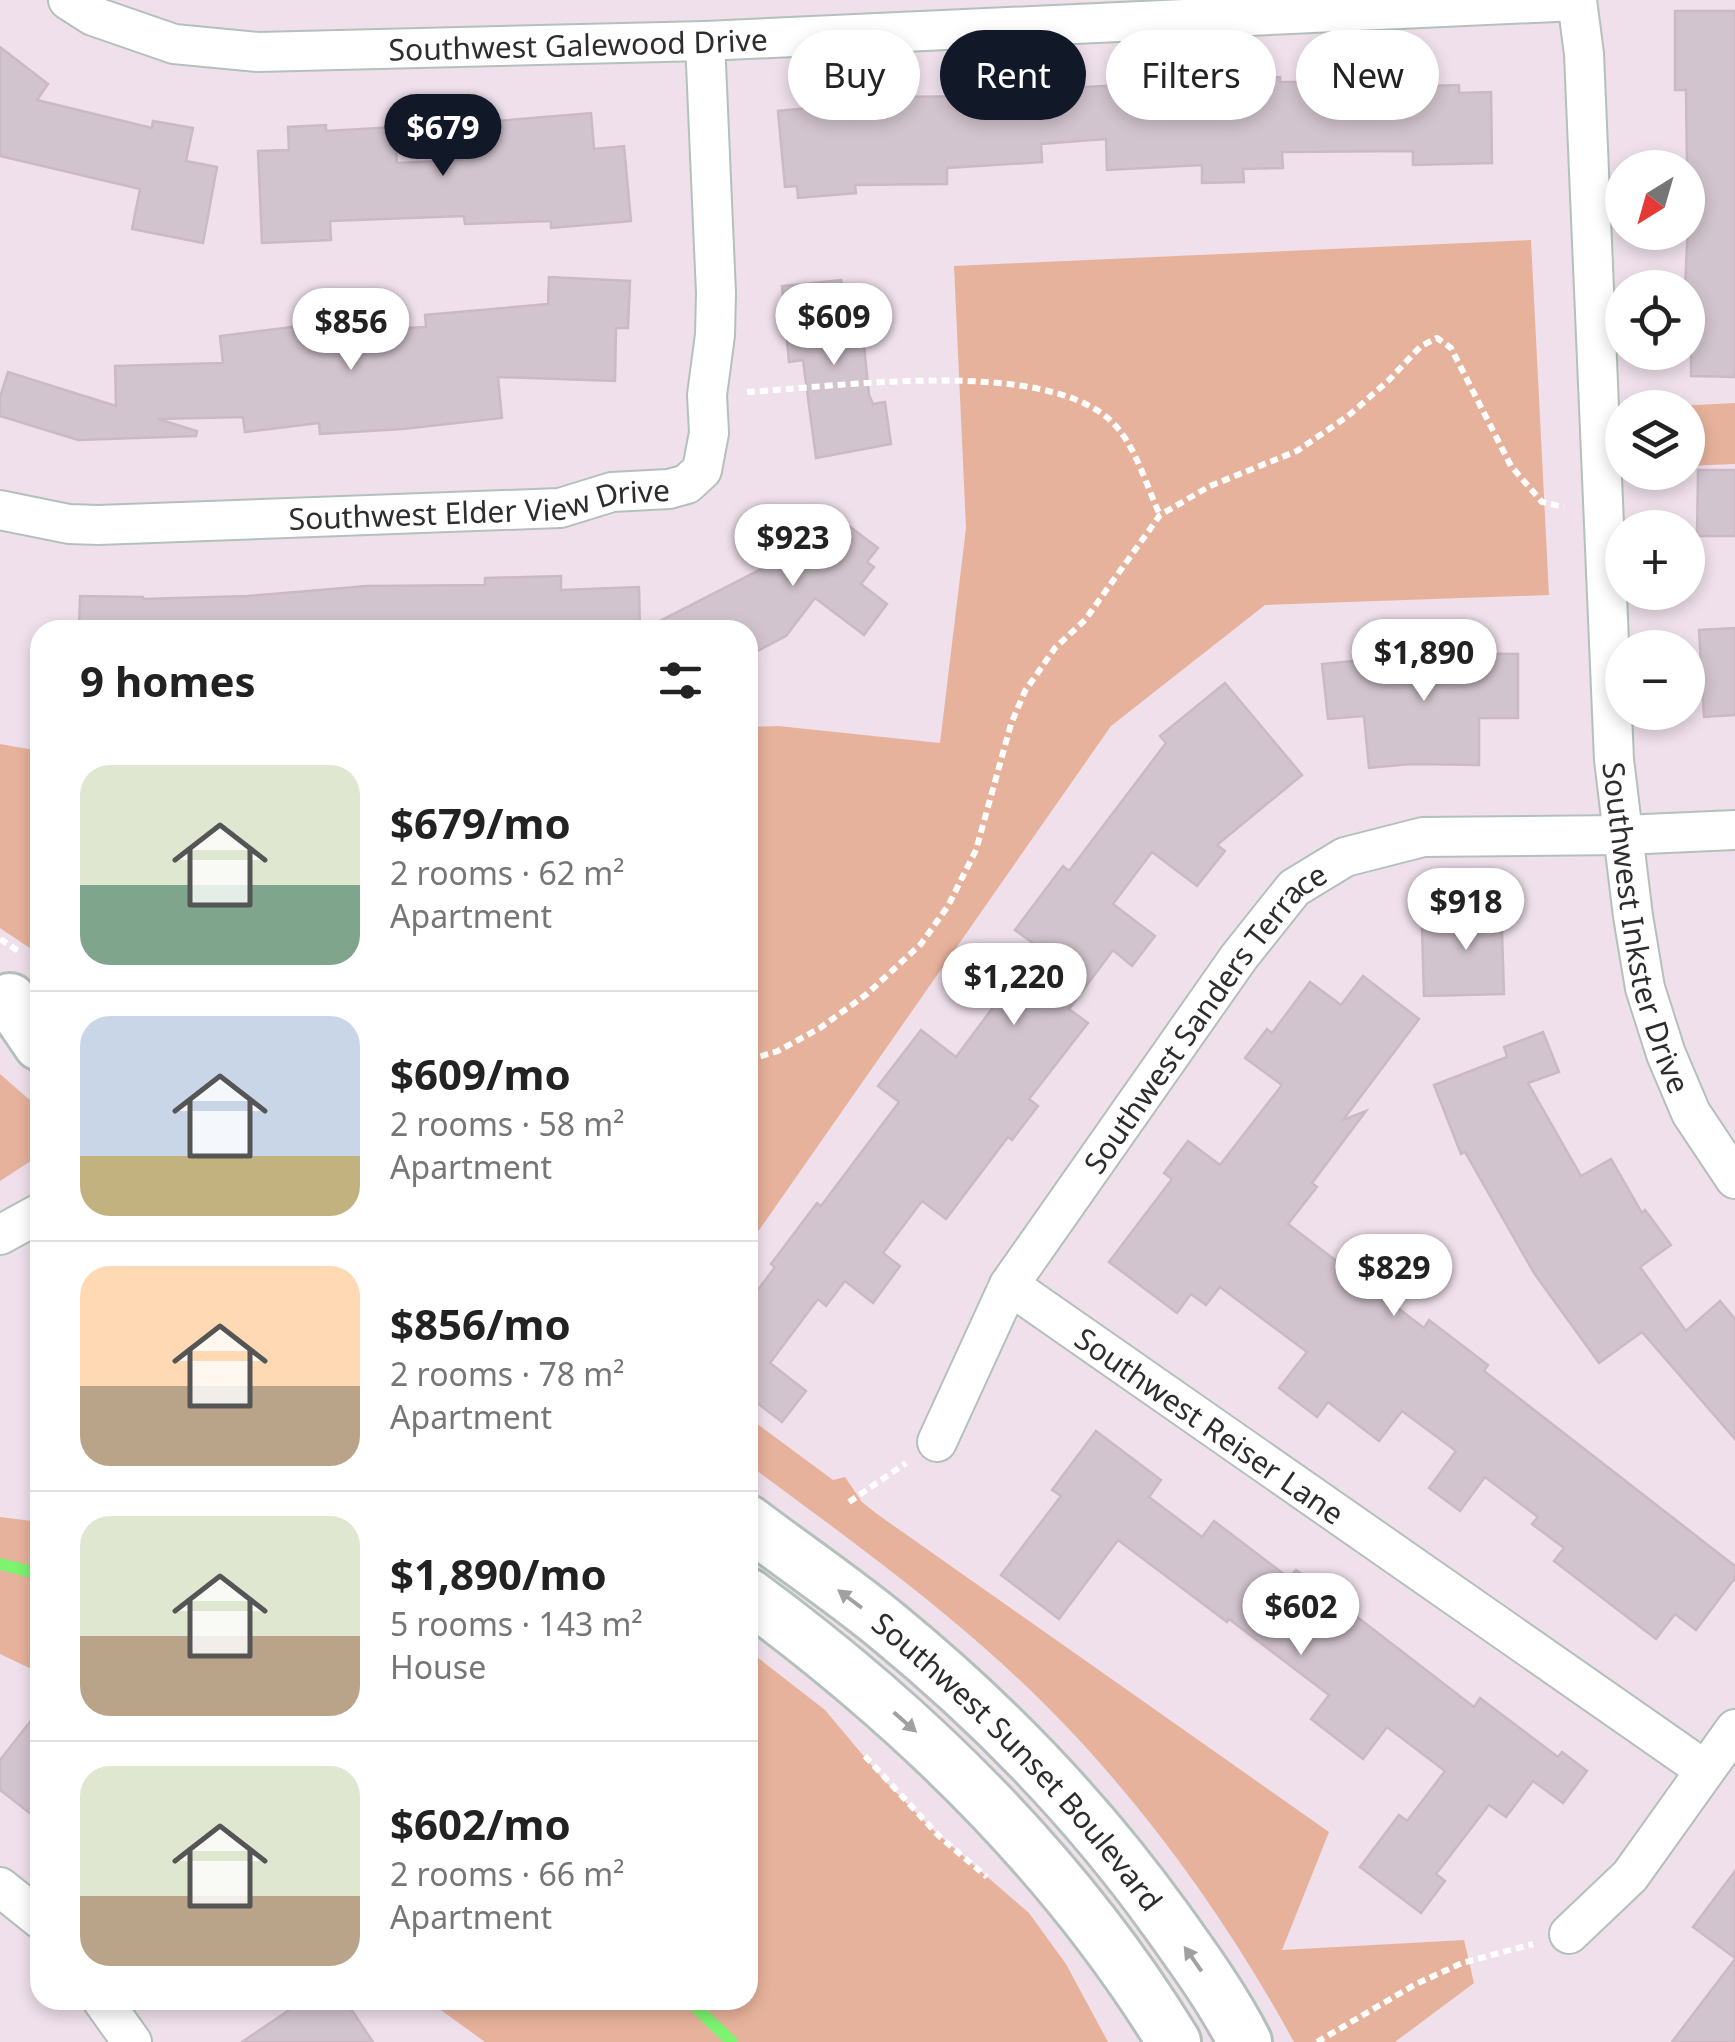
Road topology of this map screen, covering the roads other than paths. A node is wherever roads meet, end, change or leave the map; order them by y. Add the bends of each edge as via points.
1 (68, 0) edge
2 (1577, 0) edge
3 (704, 42) junction
4 (0, 510) edge
5 (1735, 830) edge
6 (1624, 835) junction
7 (17, 1002) edge
8 (30, 1026) edge
9 (1735, 1179) edge
10 (30, 1218) edge
11 (0, 1234) edge
12 (1009, 1285) junction
13 (937, 1442) road end
14 (758, 1529) edge
15 (758, 1603) edge
16 (1735, 1729) edge
17 (1705, 1770) junction
18 (0, 1887) edge
19 (30, 1911) edge
20 (1570, 1934) road end
21 (109, 2010) edge
22 (132, 2042) edge
23 (1174, 2042) edge
24 (1245, 2042) edge

1 - 3 street, Southwest Galewood Drive via 93,16 174,44 258,52
2 - 3 street, Southwest Galewood Drive
2 - 6 street, Southwest Inkster Drive via 1614,760
3 - 4 street, Southwest Elder View Drive via 715,336 706,452 702,470 687,484 612,492 560,508 114,525
5 - 6 street, Southwest Sanders Terrace
6 - 9 street, Southwest Inkster Drive via 1645,988 1661,1038 1691,1112
6 - 12 street, Southwest Sanders Terrace via 1423,837 1345,857 1294,888
7 - 8 main road
10 - 11 street
12 - 13 street, Southwest Sanders Terrace
12 - 17 street, Southwest Reiser Lane
24 -> 14 main road, Southwest Sunset Boulevard via 1136,1879 1050,1776 887,1626
15 -> 23 main road, Southwest Sunset Boulevard via 954,1767 1081,1907
16 - 17 street
17 - 20 street via 1630,1876
18 - 19 street
21 - 22 street

